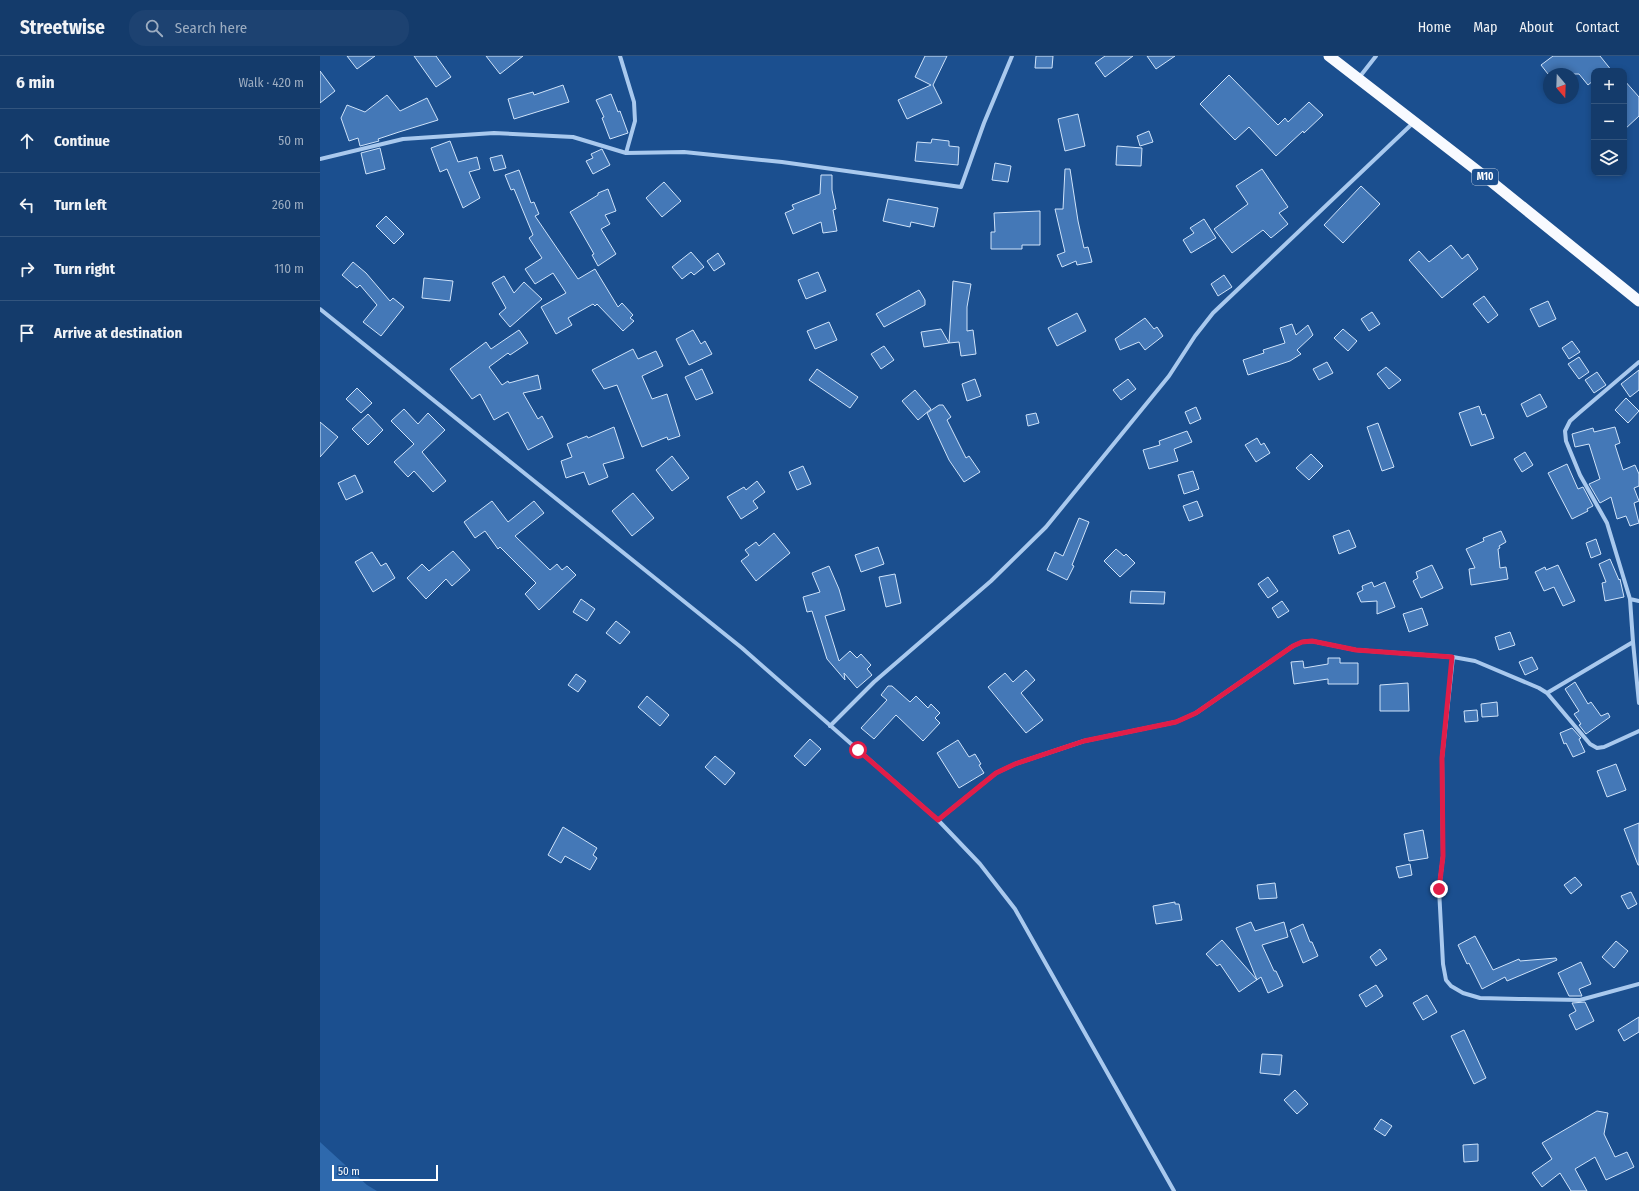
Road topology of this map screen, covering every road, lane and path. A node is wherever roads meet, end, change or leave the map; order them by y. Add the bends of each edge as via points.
1 (620, 56) edge
2 (1012, 56) edge
3 (1329, 56) edge
4 (1376, 56) edge
5 (1358, 79) junction
6 (1413, 123) junction
7 (626, 153) junction
8 (320, 159) edge
9 (1639, 301) edge
10 (320, 309) edge
11 (1639, 362) edge
12 (1630, 599) junction
13 (1639, 601) edge
14 (1633, 642) junction
15 (1452, 657) junction
16 (1547, 693) junction
17 (1639, 703) edge
18 (830, 726) junction
19 (1639, 731) edge
20 (938, 820) junction
21 (1639, 984) edge
22 (1174, 1191) edge

1 - 7 street via 634,102 635,121
2 - 7 street via 961,187 782,162 684,152
3 - 5 highway, M10
4 - 5 street
5 - 6 highway, M10
6 - 9 highway, M10
6 - 18 street via 1213,313 1169,376 1046,527 991,581 874,682
7 - 8 street via 573,137 494,133 403,139
10 - 18 street via 742,648
11 - 12 street via 1579,413 1565,431 1580,475 1607,523
12 - 13 street
12 - 14 street
14 - 16 street
14 - 17 street
15 - 16 street via 1476,661
15 - 20 street via 1356,650 1312,641 1302,642 1196,713 1176,722 1084,741 1015,764 996,773
15 - 21 street via 1442,758 1443,856 1439,889 1446,980 1463,993 1480,998 1519,999 1580,1000
16 - 19 street via 1590,744 1597,748
18 - 20 street
20 - 22 street via 980,864 1015,909

